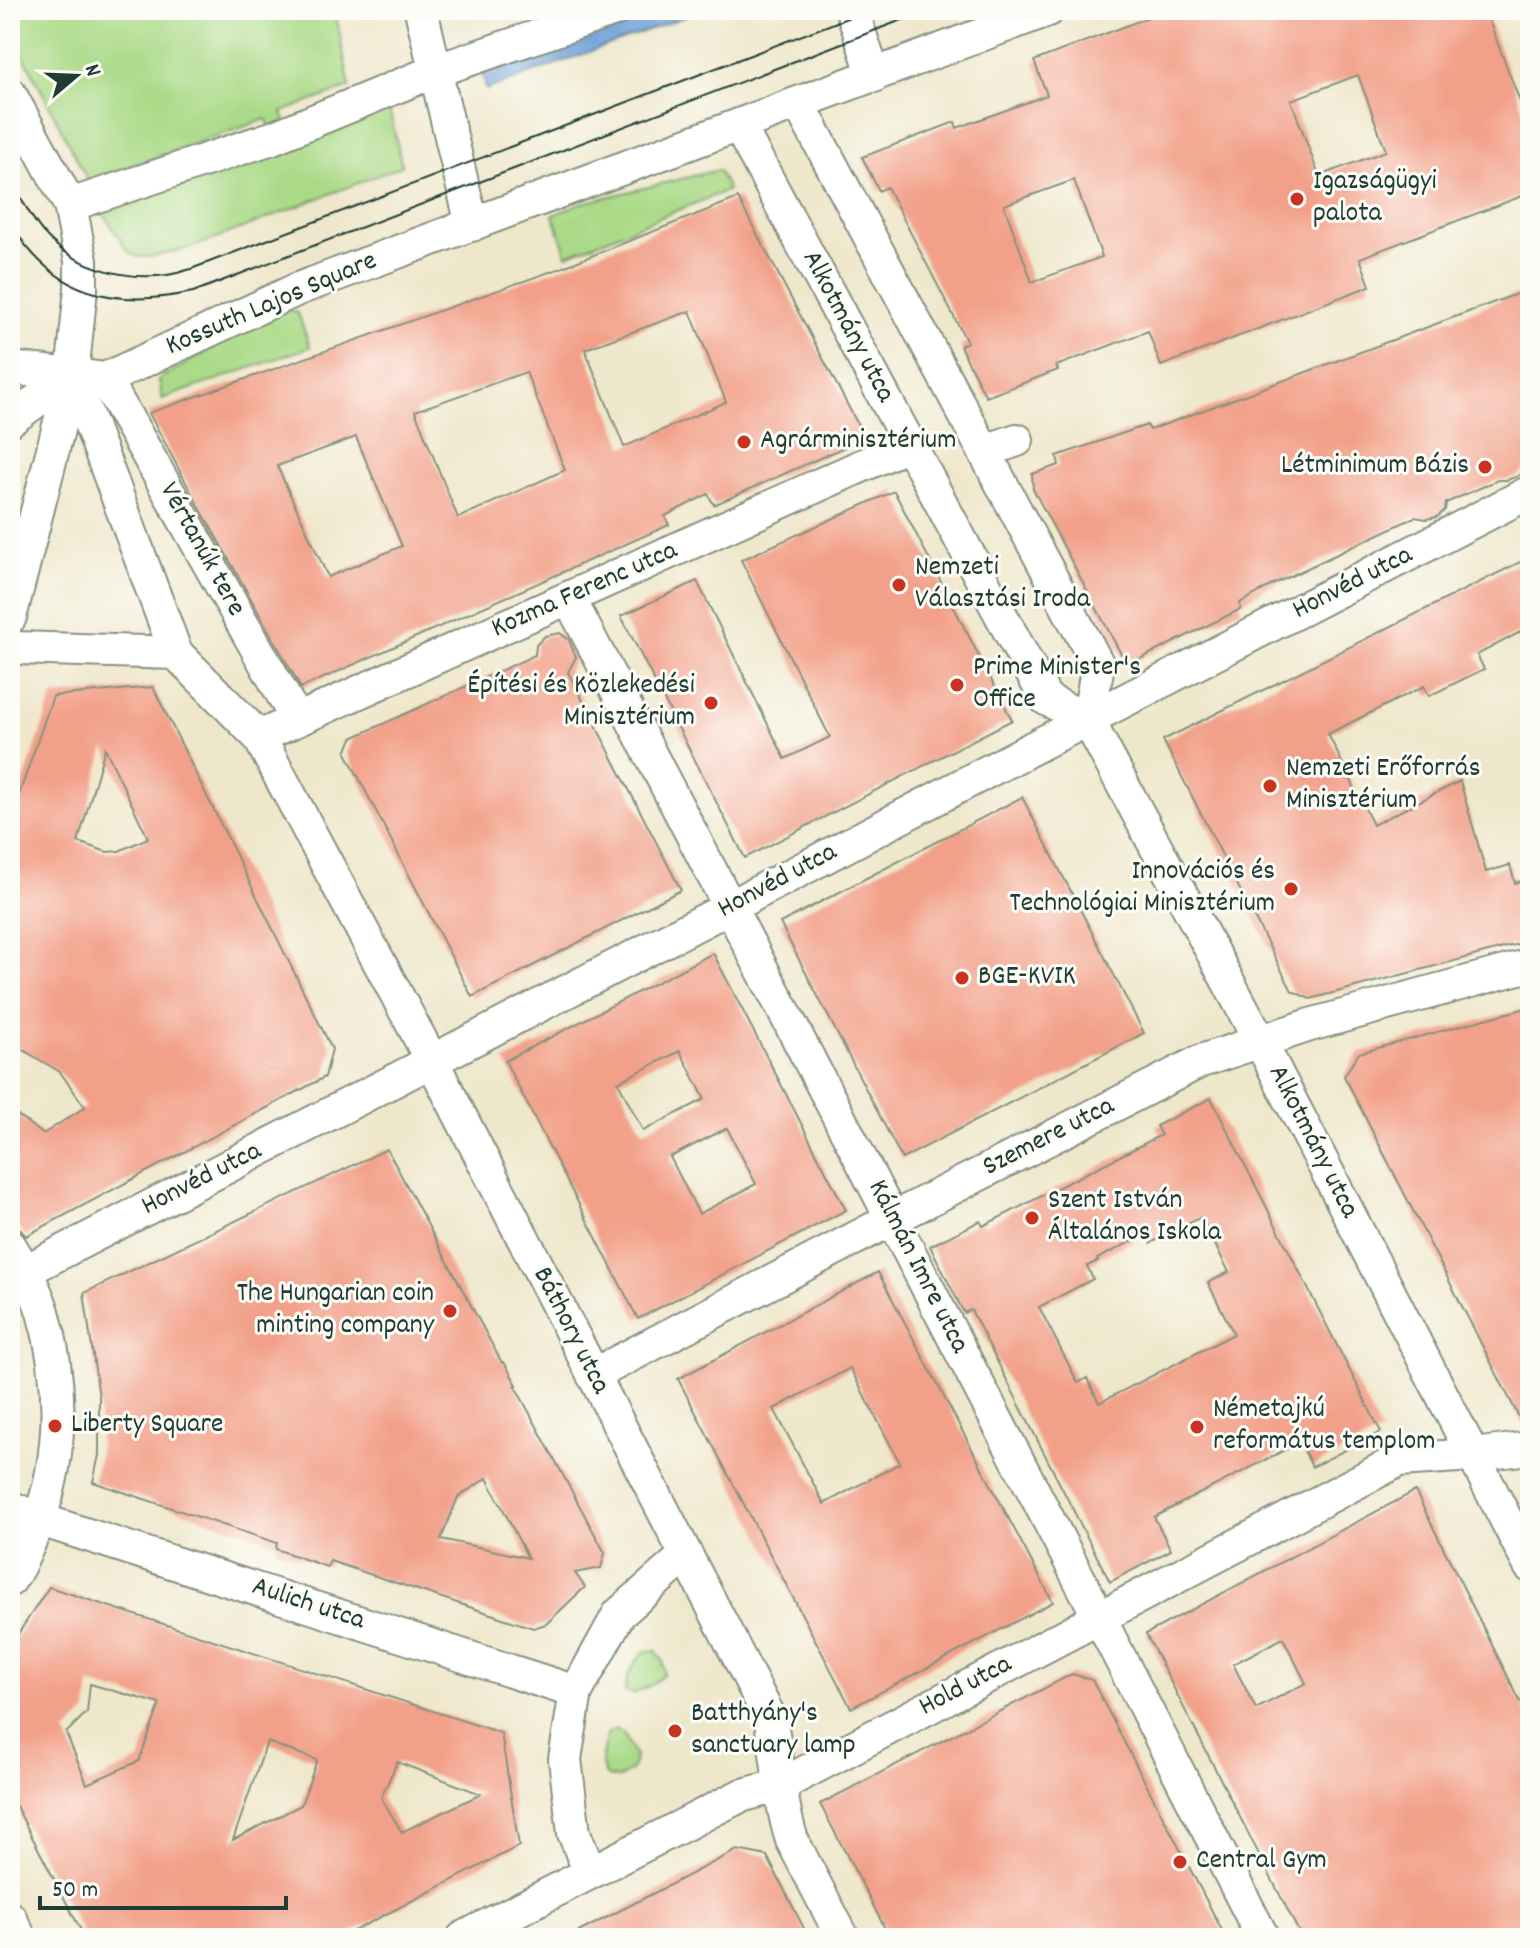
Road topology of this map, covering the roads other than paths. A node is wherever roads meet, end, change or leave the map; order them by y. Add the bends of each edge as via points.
1 (421, 10) edge
2 (614, 10) edge
3 (852, 10) edge
4 (1048, 10) edge
5 (435, 71) junction
6 (874, 76) junction
7 (10, 94) edge
8 (799, 104) junction
9 (739, 126) junction
10 (70, 205) junction
11 (472, 225) junction
12 (10, 366) edge
13 (72, 375) junction
14 (105, 379) junction
15 (10, 420) edge
16 (1017, 440) dead end
17 (910, 444) junction
18 (985, 451) junction
19 (1530, 492) edge
20 (569, 598) junction
21 (10, 617) edge
22 (10, 645) edge
23 (176, 653) junction
24 (297, 720) junction
25 (1088, 720) junction
26 (259, 737) junction
27 (730, 907) junction
28 (1530, 965) edge
29 (1260, 1041) junction
30 (432, 1061) junction
31 (892, 1219) junction
32 (15, 1266) edge
33 (593, 1375) junction
34 (1530, 1448) edge
35 (1473, 1455) junction
36 (10, 1507) edge
37 (41, 1520) junction
38 (686, 1555) junction
39 (1530, 1566) edge
40 (10, 1580) edge
41 (1099, 1617) junction
42 (576, 1692) junction
43 (781, 1785) junction
44 (590, 1873) junction
45 (10, 1918) edge
46 (20, 1938) edge
47 (463, 1938) edge
48 (843, 1938) edge
49 (1263, 1938) edge

1 - 5 street
2 - 5 street
3 - 6 street
4 - 6 street, Kossuth Lajos Square
5 - 10 street via 291,131
5 - 11 street
6 - 8 street, Kossuth Lajos Square
7 - 10 street
8 - 9 street, Kossuth Lajos Square
8 - 18 street
9 - 11 street, Kossuth Lajos Square
9 - 17 street, Alkotmány utca
10 - 13 street via 81,261
11 - 14 street, Kossuth Lajos Square via 298,289
12 - 13 street
13 - 14 street
13 - 15 street
13 - 21 street
13 - 23 street, Vértanúk tere
14 - 24 street, Vértanúk tere
16 - 18 street
17 - 20 street, Kozma Ferenc utca
17 - 25 street, Alkotmány utca via 1046,699
18 - 25 street via 1098,665
19 - 25 street, Honvéd utca
20 - 24 street, Kozma Ferenc utca
20 - 27 street, Kálmán Imre utca
22 - 23 street
23 - 26 street, Vértanúk tere
24 - 26 street, Kozma Ferenc utca
25 - 27 street, Honvéd utca
25 - 29 street, Alkotmány utca
26 - 30 street, Báthory utca
27 - 30 street, Honvéd utca
27 - 31 street, Kálmán Imre utca
28 - 29 street, Szemere utca
29 - 31 street, Szemere utca via 1201,1061
29 - 35 street, Alkotmány utca
30 - 32 street, Honvéd utca
30 - 33 street, Báthory utca
31 - 33 street, Szemere utca
31 - 41 street, Kálmán Imre utca
32 - 37 street via 42,1310 58,1411 55,1468
33 - 38 street, Báthory utca
34 - 35 street, Hold utca
35 - 39 street, Alkotmány utca
35 - 41 street, Hold utca via 1399,1460
36 - 37 street
37 - 40 street
37 - 42 street, Aulich utca
38 - 42 street via 619,1614
38 - 43 street, Báthory utca via 770,1718
41 - 43 street, Hold utca
41 - 49 street, Kálmán Imre utca
42 - 44 street via 565,1759 574,1833
43 - 44 street, Hold utca via 740,1796
43 - 48 street, Báthory utca via 792,1840
44 - 47 street, Hold utca
45 - 46 street

